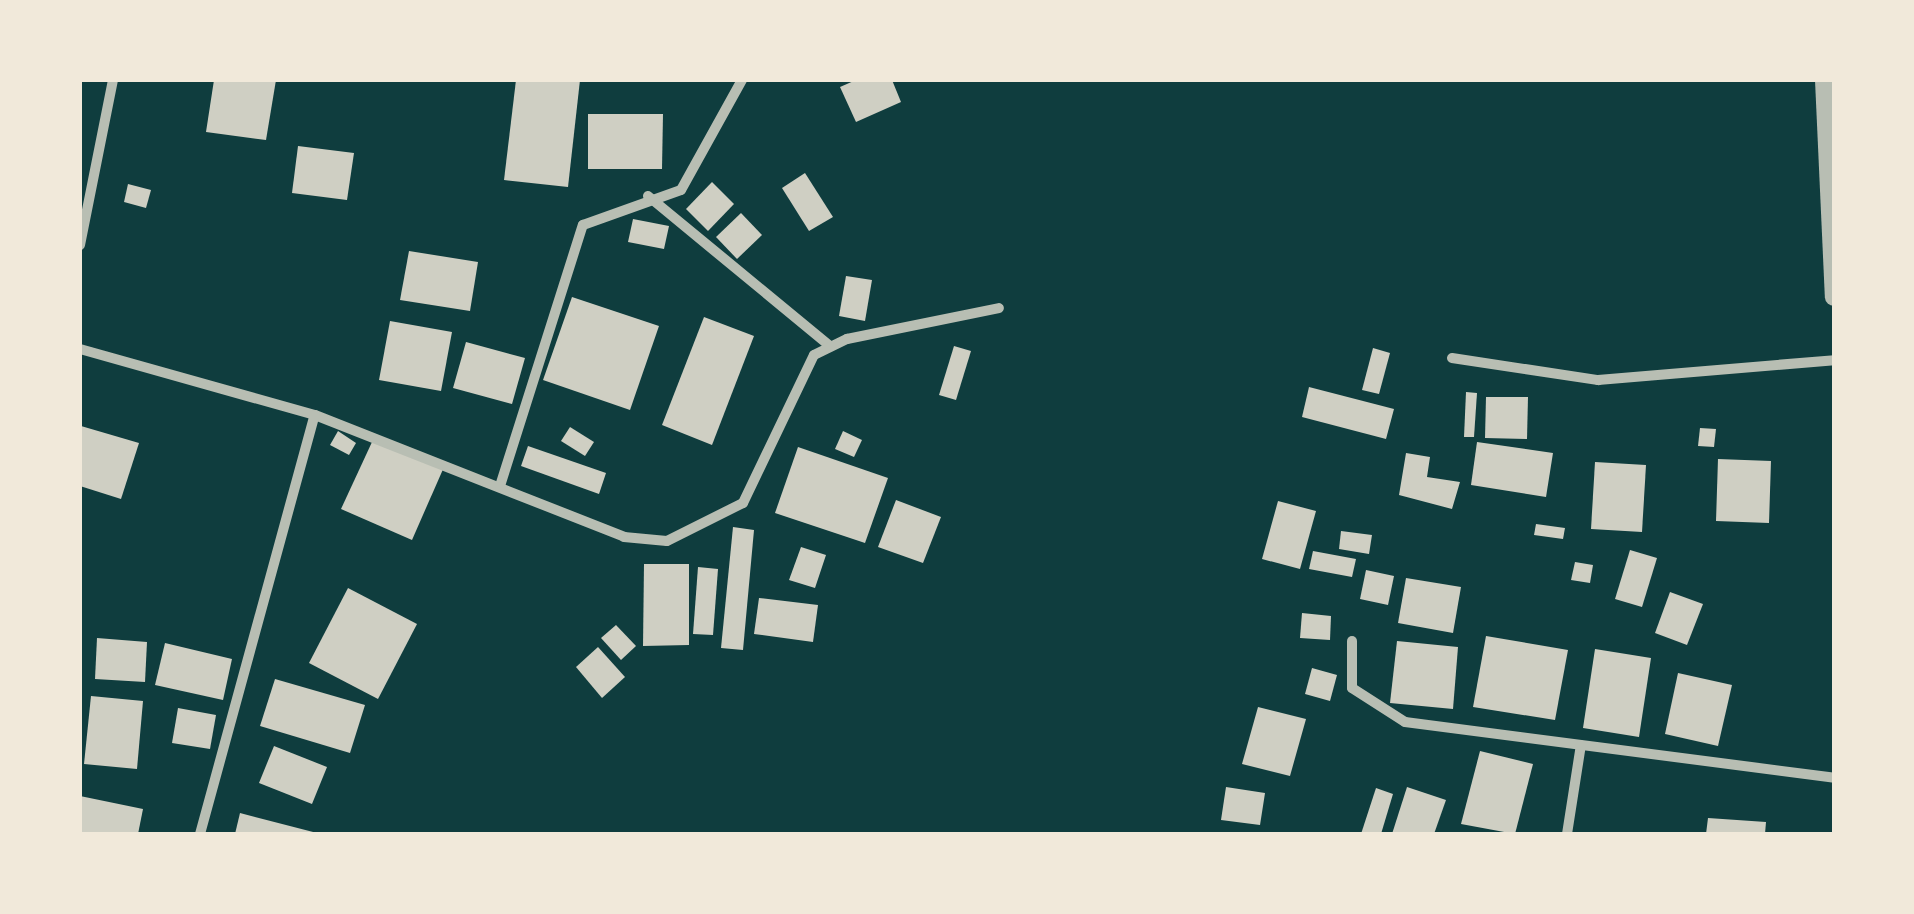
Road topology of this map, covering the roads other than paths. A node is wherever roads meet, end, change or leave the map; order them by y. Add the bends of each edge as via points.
1 (114, 80) edge
2 (742, 80) edge
3 (1824, 80) edge
4 (648, 196) junction
5 (80, 245) edge
6 (1834, 297) edge
7 (999, 308) dead end
8 (829, 346) junction
9 (80, 349) edge
10 (1452, 358) dead end
11 (1834, 360) edge
12 (315, 415) junction
13 (500, 486) junction
14 (1352, 641) dead end
15 (1581, 745) junction
16 (1834, 778) edge
17 (200, 834) edge
18 (1567, 834) edge

1 - 5 street
2 - 4 street via 686,183
3 - 6 street
4 - 8 street
4 - 13 street via 583,225
7 - 8 street
8 - 13 street via 794,381 743,503 703,530 667,541 624,537
9 - 12 street
10 - 11 street via 1598,380
12 - 13 street
12 - 17 street
14 - 15 street via 1352,688 1376,711
15 - 16 street
15 - 18 street

